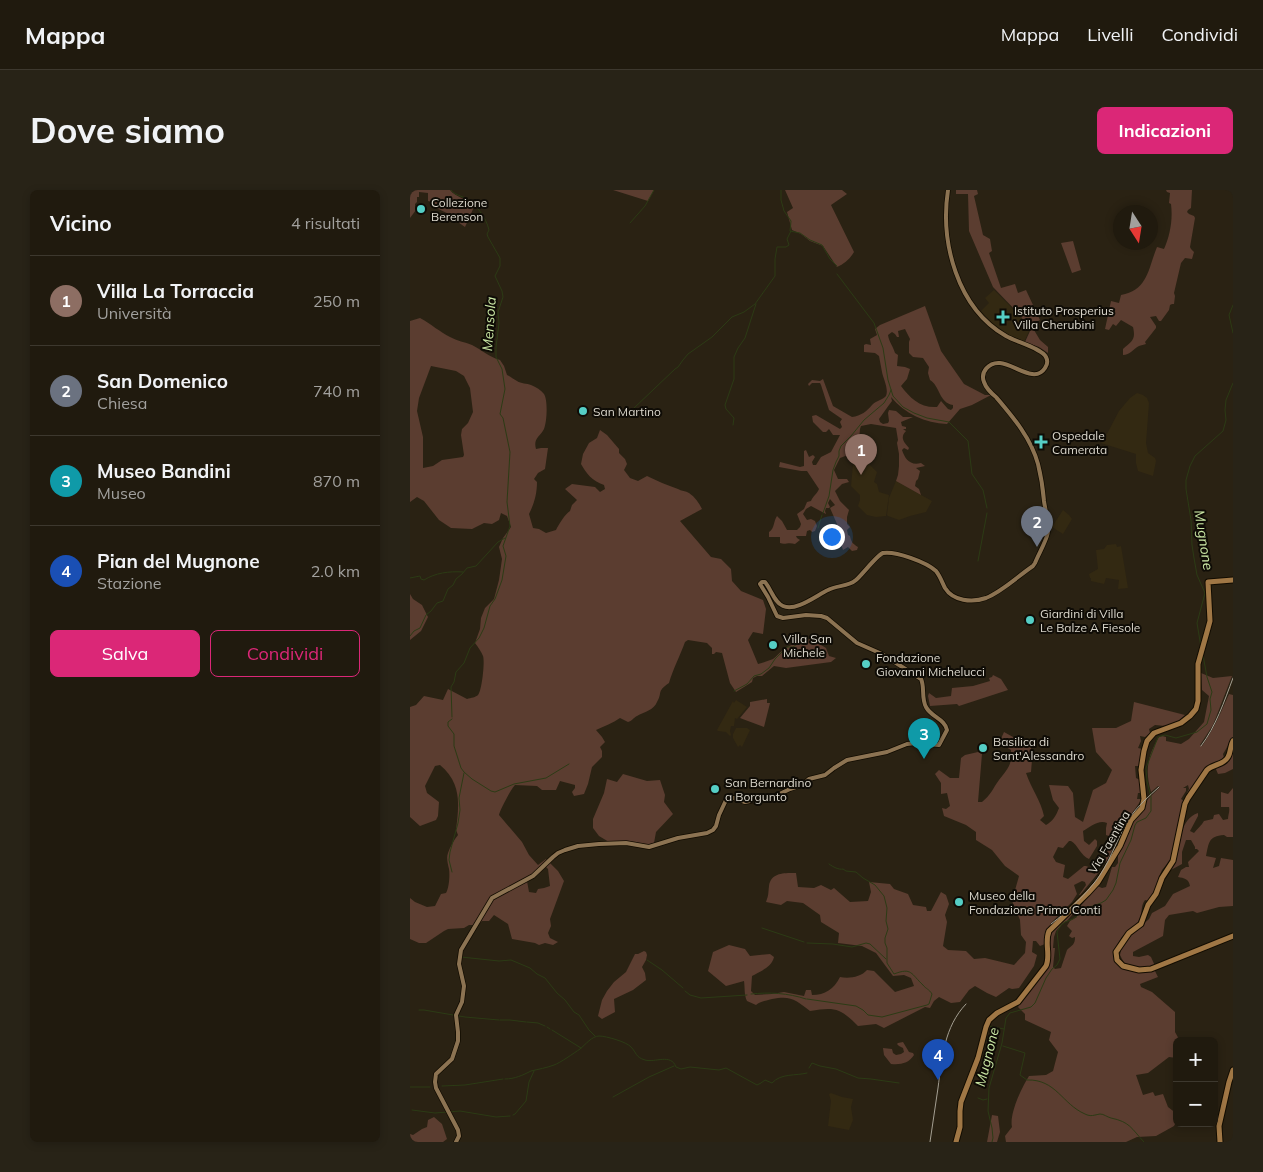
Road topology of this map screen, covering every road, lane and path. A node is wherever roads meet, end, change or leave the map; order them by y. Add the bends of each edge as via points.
1 (948, 190) edge
2 (1233, 580) edge
3 (1233, 741) edge
4 (1233, 936) edge
5 (1233, 1070) edge
6 (456, 1142) edge
7 (956, 1142) edge
8 (1220, 1142) edge

1 - 6 main road via 948,242 960,283 988,322 1011,338 1042,352 1047,359 1046,366 1038,374 996,363 986,368 983,378 987,388 1011,414 1030,443 1038,463 1048,534 1035,563 996,592 978,600 956,598 948,592 934,570 910,557 887,553 879,555 853,582 791,607 779,603 762,582 760,586 777,616 826,618 857,643 921,678 925,706 947,728 940,745 928,742 910,744 847,760 822,776 809,779 769,800 745,802 727,798 716,826 701,835 650,847 626,843 599,844 560,852 534,876 492,898 462,948 459,967 464,995 456,1014 459,1038 451,1060 435,1078 435,1086 459,1132
2 - 7 main road, Via Faentina via 1210,579 1210,620 1198,660 1196,709 1181,723 1154,733 1147,741 1141,770 1143,806 1131,820 1123,841 1095,886 1049,931 1047,965 1017,1003 988,1020 961,1102
3 - 4 main road via 1226,760 1210,766 1188,798 1173,861 1141,924 1123,941 1118,957 1123,964 1134,969 1151,969
5 - 8 main road via 1219,1126

